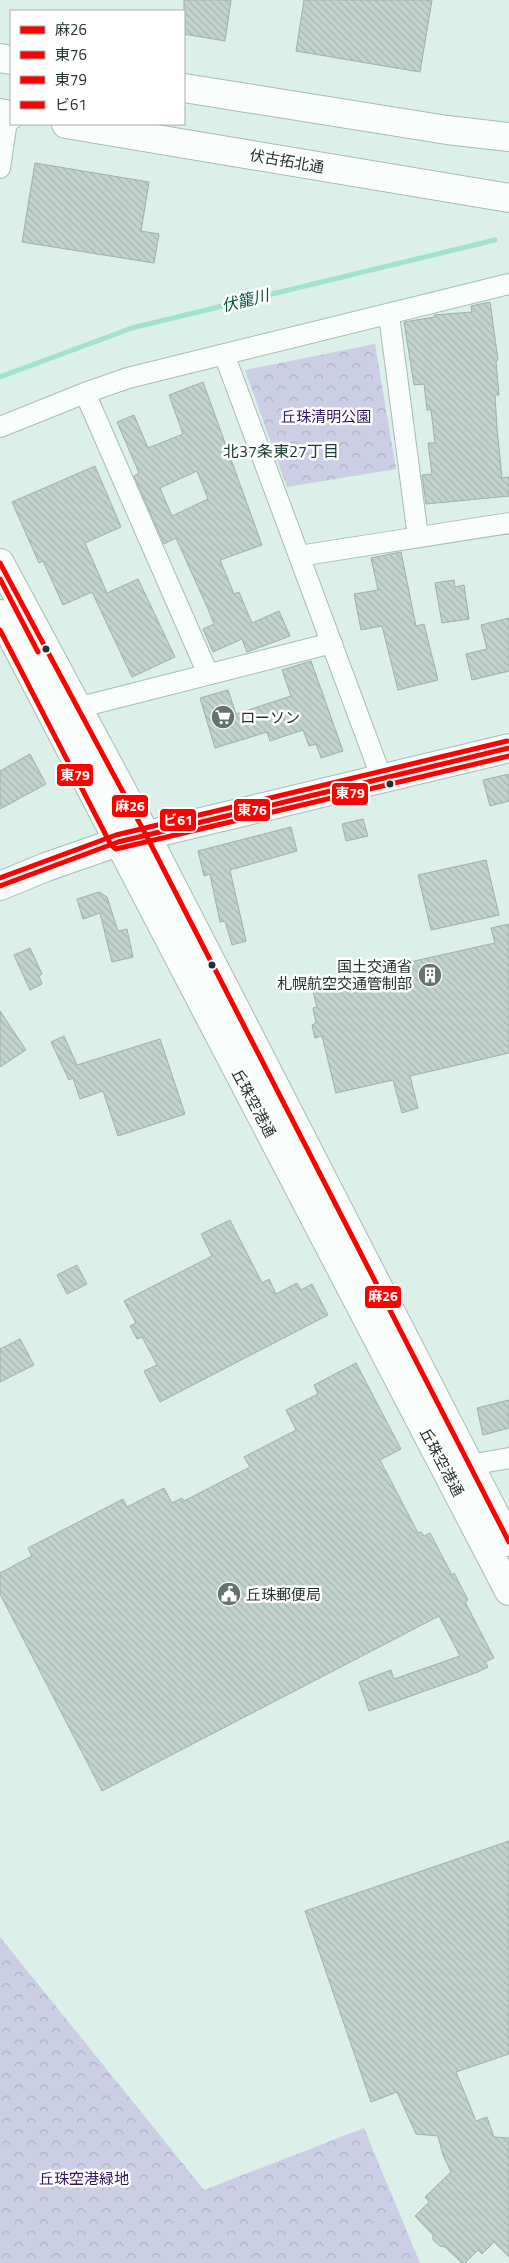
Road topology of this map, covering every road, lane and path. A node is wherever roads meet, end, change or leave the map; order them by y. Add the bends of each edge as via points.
1 (185, 88) edge
2 (6, 114) edge
3 (72, 125) edge
4 (509, 137) edge
5 (0, 168) edge
6 (509, 198) edge
7 (509, 284) edge
8 (389, 315) junction
9 (224, 354) junction
10 (85, 393) junction
11 (0, 428) edge
12 (509, 523) edge
13 (418, 537) junction
14 (299, 556) junction
15 (0, 563) edge
16 (0, 614) edge
17 (332, 643) junction
18 (208, 674) junction
19 (64, 711) junction
20 (509, 748) edge
21 (382, 779) junction
22 (146, 835) junction
23 (118, 842) junction
24 (0, 886) edge
25 (509, 1458) edge
26 (470, 1466) junction
27 (509, 1542) edge
28 (509, 1591) edge

1 - 4 main road
2 - 5 street
3 - 6 main road, 伏古拓北通
7 - 8 street
8 - 9 street
8 - 13 street
9 - 10 street via 128,378
9 - 14 street
10 - 11 street
10 - 18 street
12 - 13 street
13 - 14 street
14 - 17 street
15 - 19 main road, 丘珠空港通
16 - 19 main road, 丘珠空港通
17 - 18 street
17 - 21 street
18 - 19 street
19 - 22 main road, 丘珠空港通
19 - 23 main road, 丘珠空港通
20 - 21 main road
21 - 22 main road
22 - 23 main road
22 - 26 main road, 丘珠空港通
23 - 24 main road
23 - 28 main road, 丘珠空港通
25 - 26 street
26 - 27 main road, 丘珠空港通

